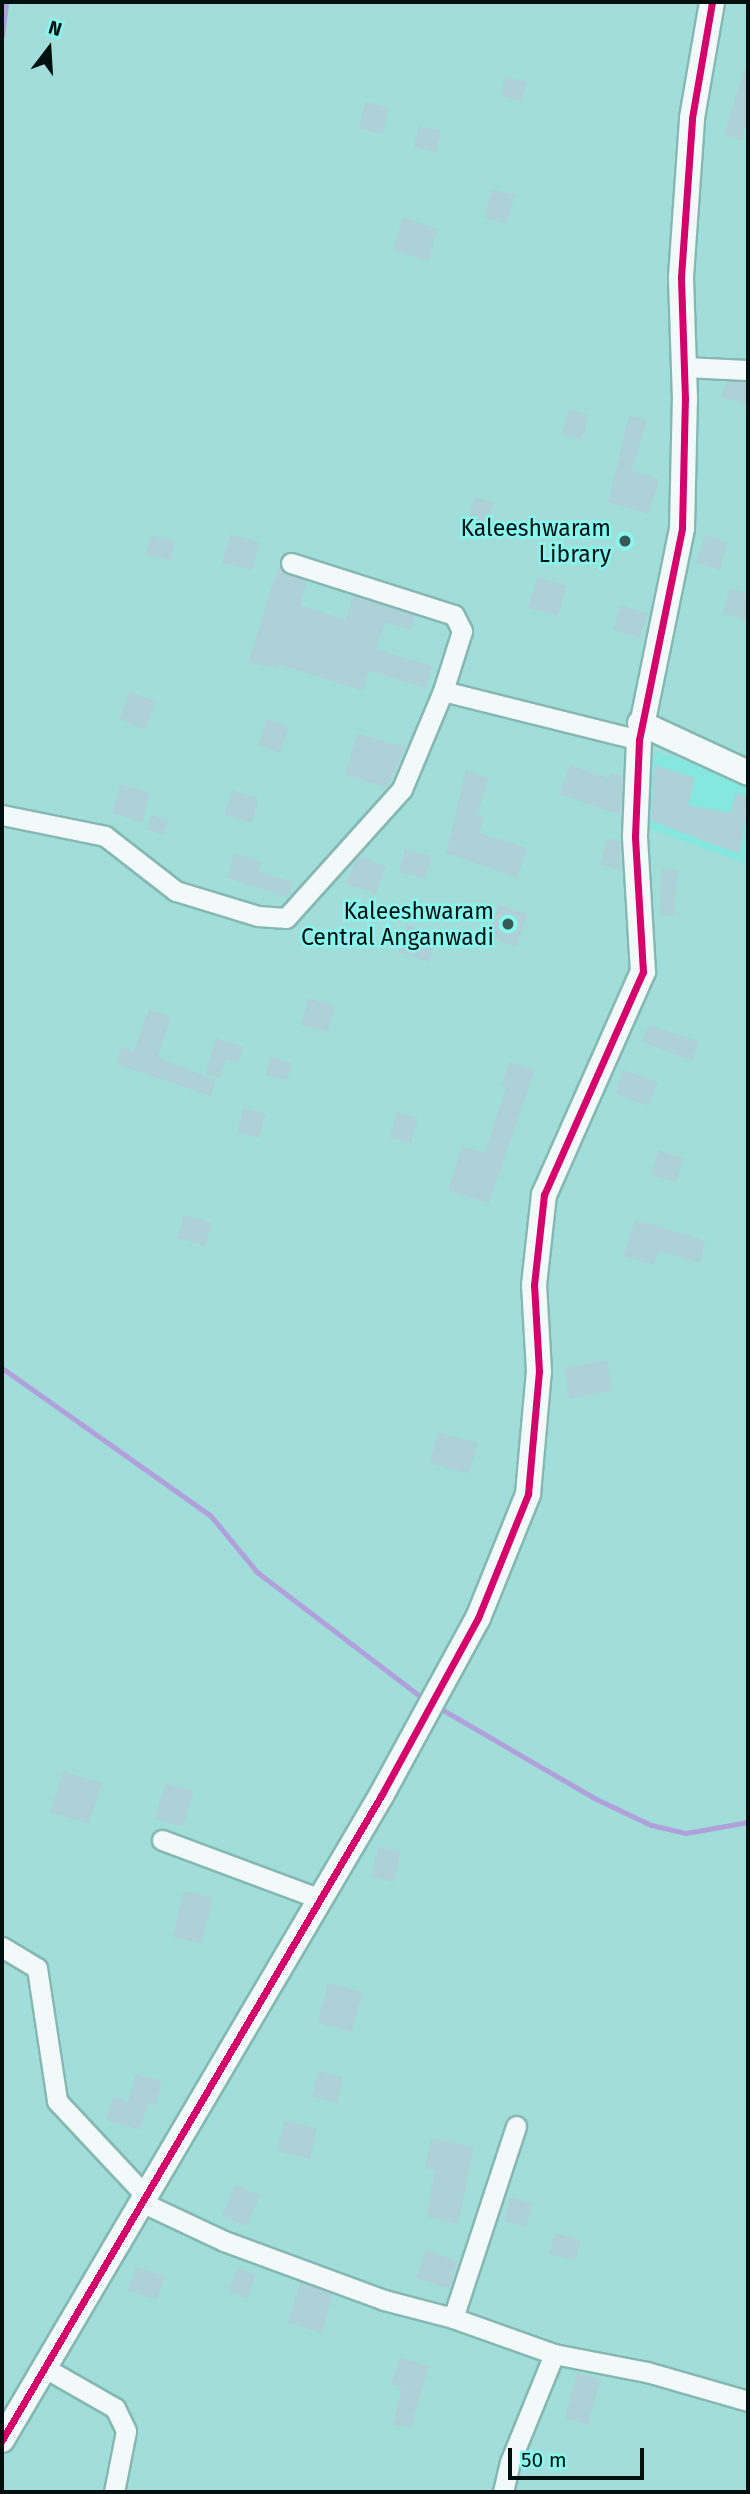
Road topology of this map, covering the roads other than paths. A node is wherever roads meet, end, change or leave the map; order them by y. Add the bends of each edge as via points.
1 (712, 2) edge
2 (684, 367) junction
3 (748, 370) edge
4 (291, 564) dead end
5 (443, 691) junction
6 (640, 732) junction
7 (748, 773) edge
8 (2, 815) edge
9 (162, 1840) dead end
10 (321, 1899) junction
11 (2, 1947) edge
12 (516, 2126) dead end
13 (143, 2199) junction
14 (453, 2318) junction
15 (554, 2354) junction
16 (45, 2368) junction
17 (748, 2401) edge
18 (2, 2440) edge
19 (114, 2492) edge
20 (503, 2492) edge

1 - 2 street via 692,118 681,277
2 - 3 street
2 - 6 street via 682,528
4 - 5 street via 454,615 462,631
5 - 6 street
5 - 8 street via 402,789 286,918 258,916 176,891 105,836
6 - 7 street
6 - 10 street via 635,836 643,972 544,1195 534,1285 539,1371 528,1494 478,1618
9 - 10 street
10 - 13 street
11 - 13 street via 37,1968 57,2101
12 - 14 street
13 - 14 street via 224,2241 384,2300
13 - 16 street
14 - 15 street
15 - 17 street via 648,2372
15 - 20 street via 510,2462
16 - 18 street
16 - 19 street via 115,2408 126,2431

